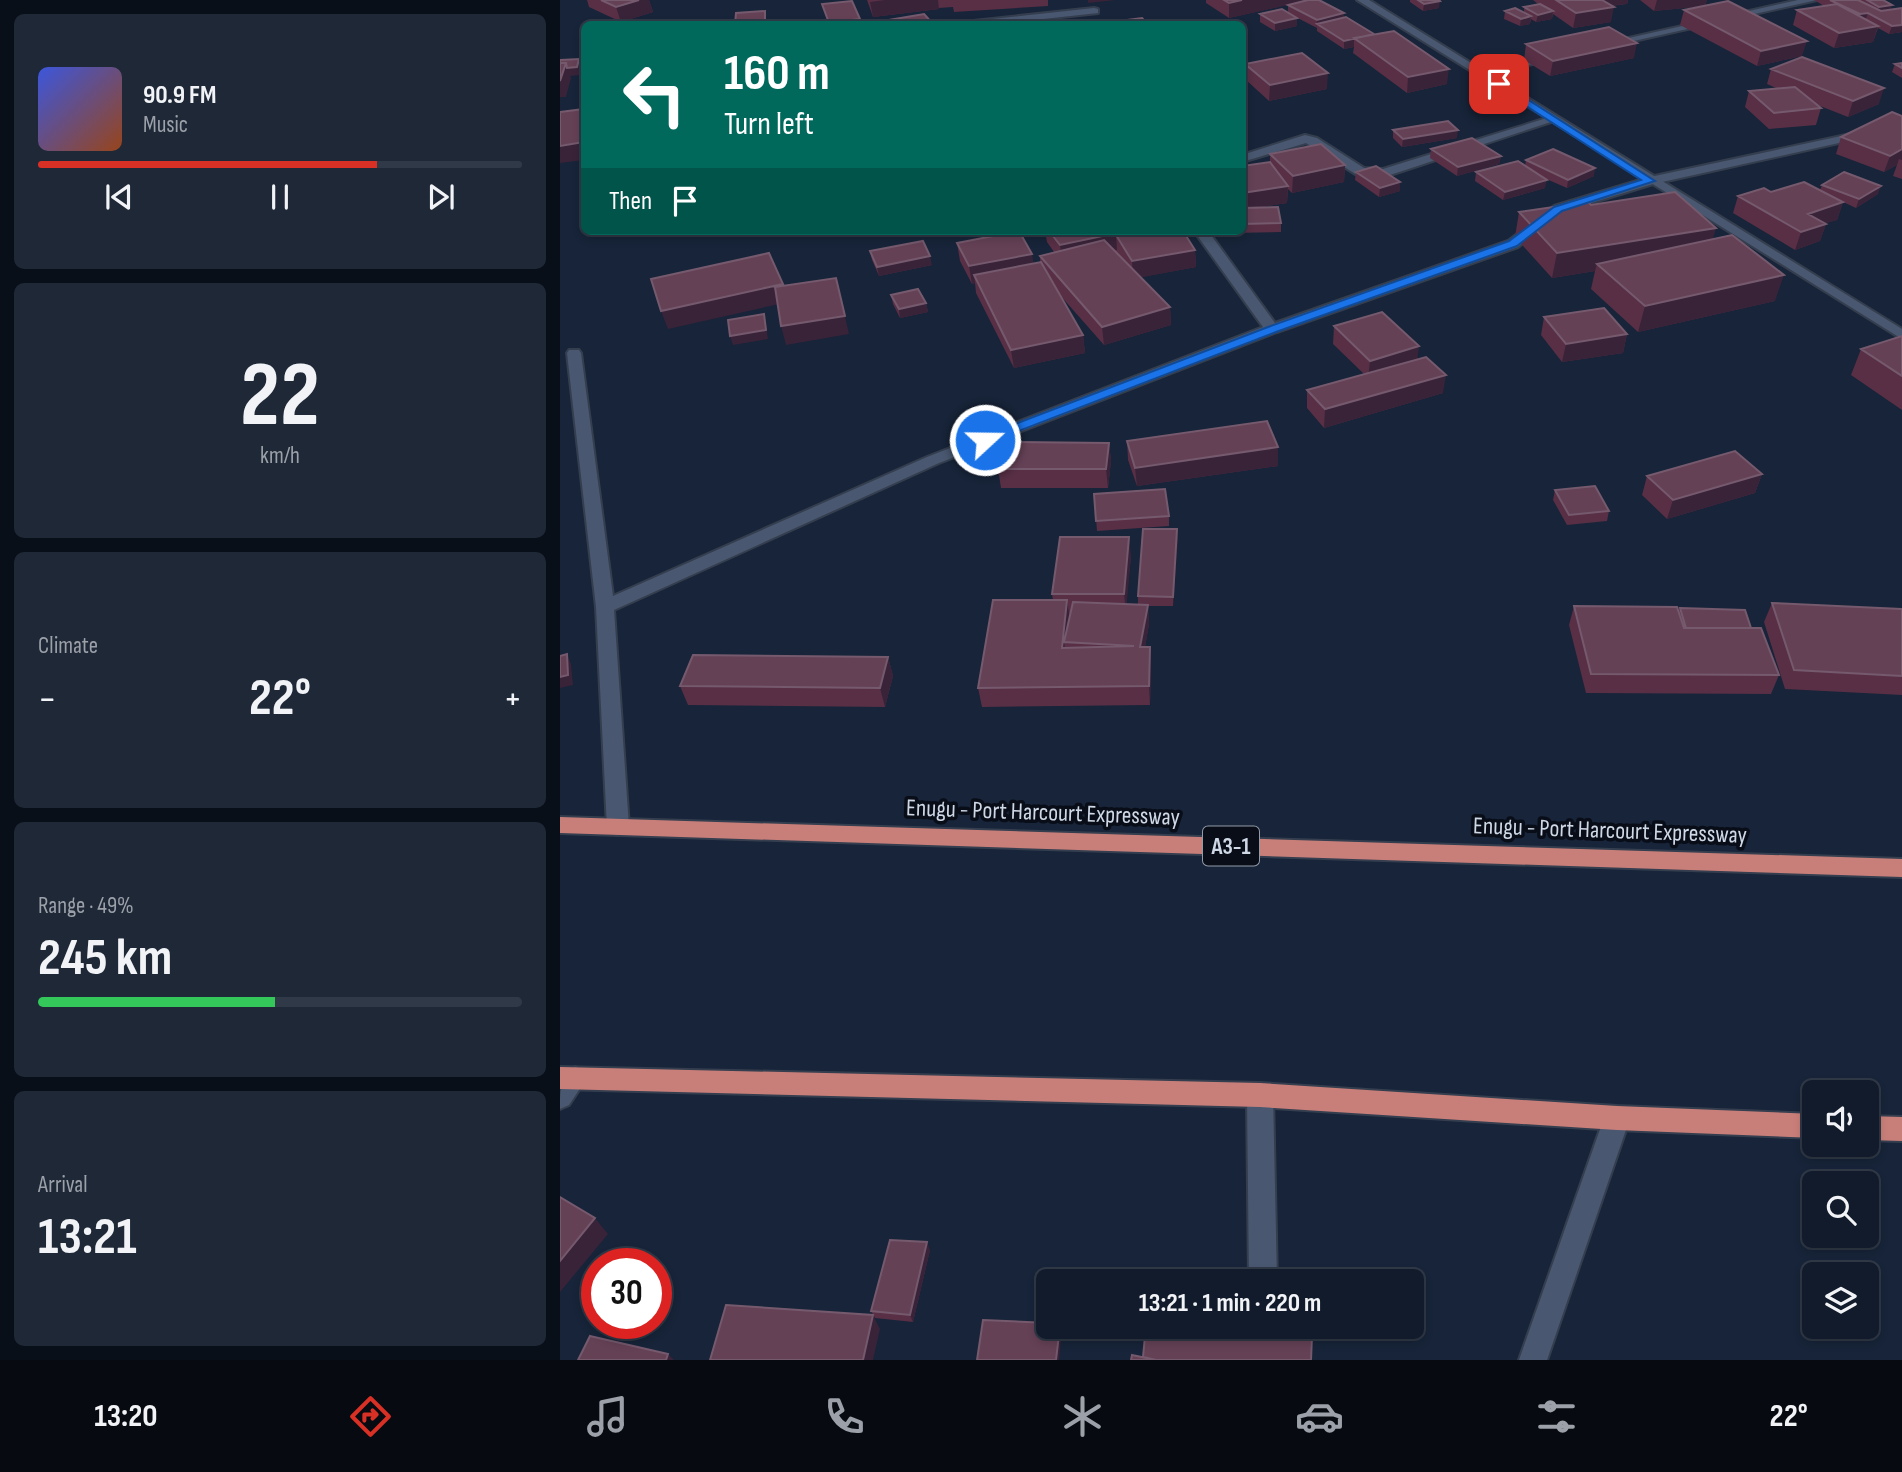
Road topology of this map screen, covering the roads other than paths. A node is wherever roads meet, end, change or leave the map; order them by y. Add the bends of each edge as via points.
1 (1362, 0) edge
2 (1812, 0) edge
3 (1094, 11) dead end
4 (1013, 21) edge
5 (1589, 48) edge
6 (1562, 54) edge
7 (1480, 73) junction
8 (1554, 119) junction
9 (1902, 127) edge
10 (1246, 158) edge
11 (1650, 181) junction
12 (1204, 235) edge
13 (1272, 329) junction
14 (1902, 335) edge
15 (574, 353) dead end
16 (605, 607) junction
17 (560, 825) edge
18 (618, 827) junction
19 (1902, 868) edge
20 (565, 1084) edge
21 (1260, 1095) junction
22 (1616, 1118) junction
23 (1802, 1125) edge
24 (1879, 1128) edge
25 (1902, 1129) edge
26 (1263, 1269) edge
27 (1251, 1339) edge
28 (1245, 1360) edge
29 (1534, 1360) edge

1 - 7 street
2 - 5 street
3 - 4 street
6 - 7 street
7 - 8 street
8 - 10 street via 1384,173 1361,172 1305,139
8 - 11 street
9 - 11 street
11 - 13 street via 1558,209 1513,244
11 - 14 street
12 - 13 street
13 - 16 street via 933,460
15 - 16 street
16 - 18 street
17 - 18 highway, Enugu - Port Harcourt Expressway / A3-1
18 - 19 highway, Enugu - Port Harcourt Expressway / A3-1
20 - 21 highway
21 - 22 highway
21 - 26 street
22 - 23 highway
22 - 29 street
24 - 25 highway
27 - 28 street

